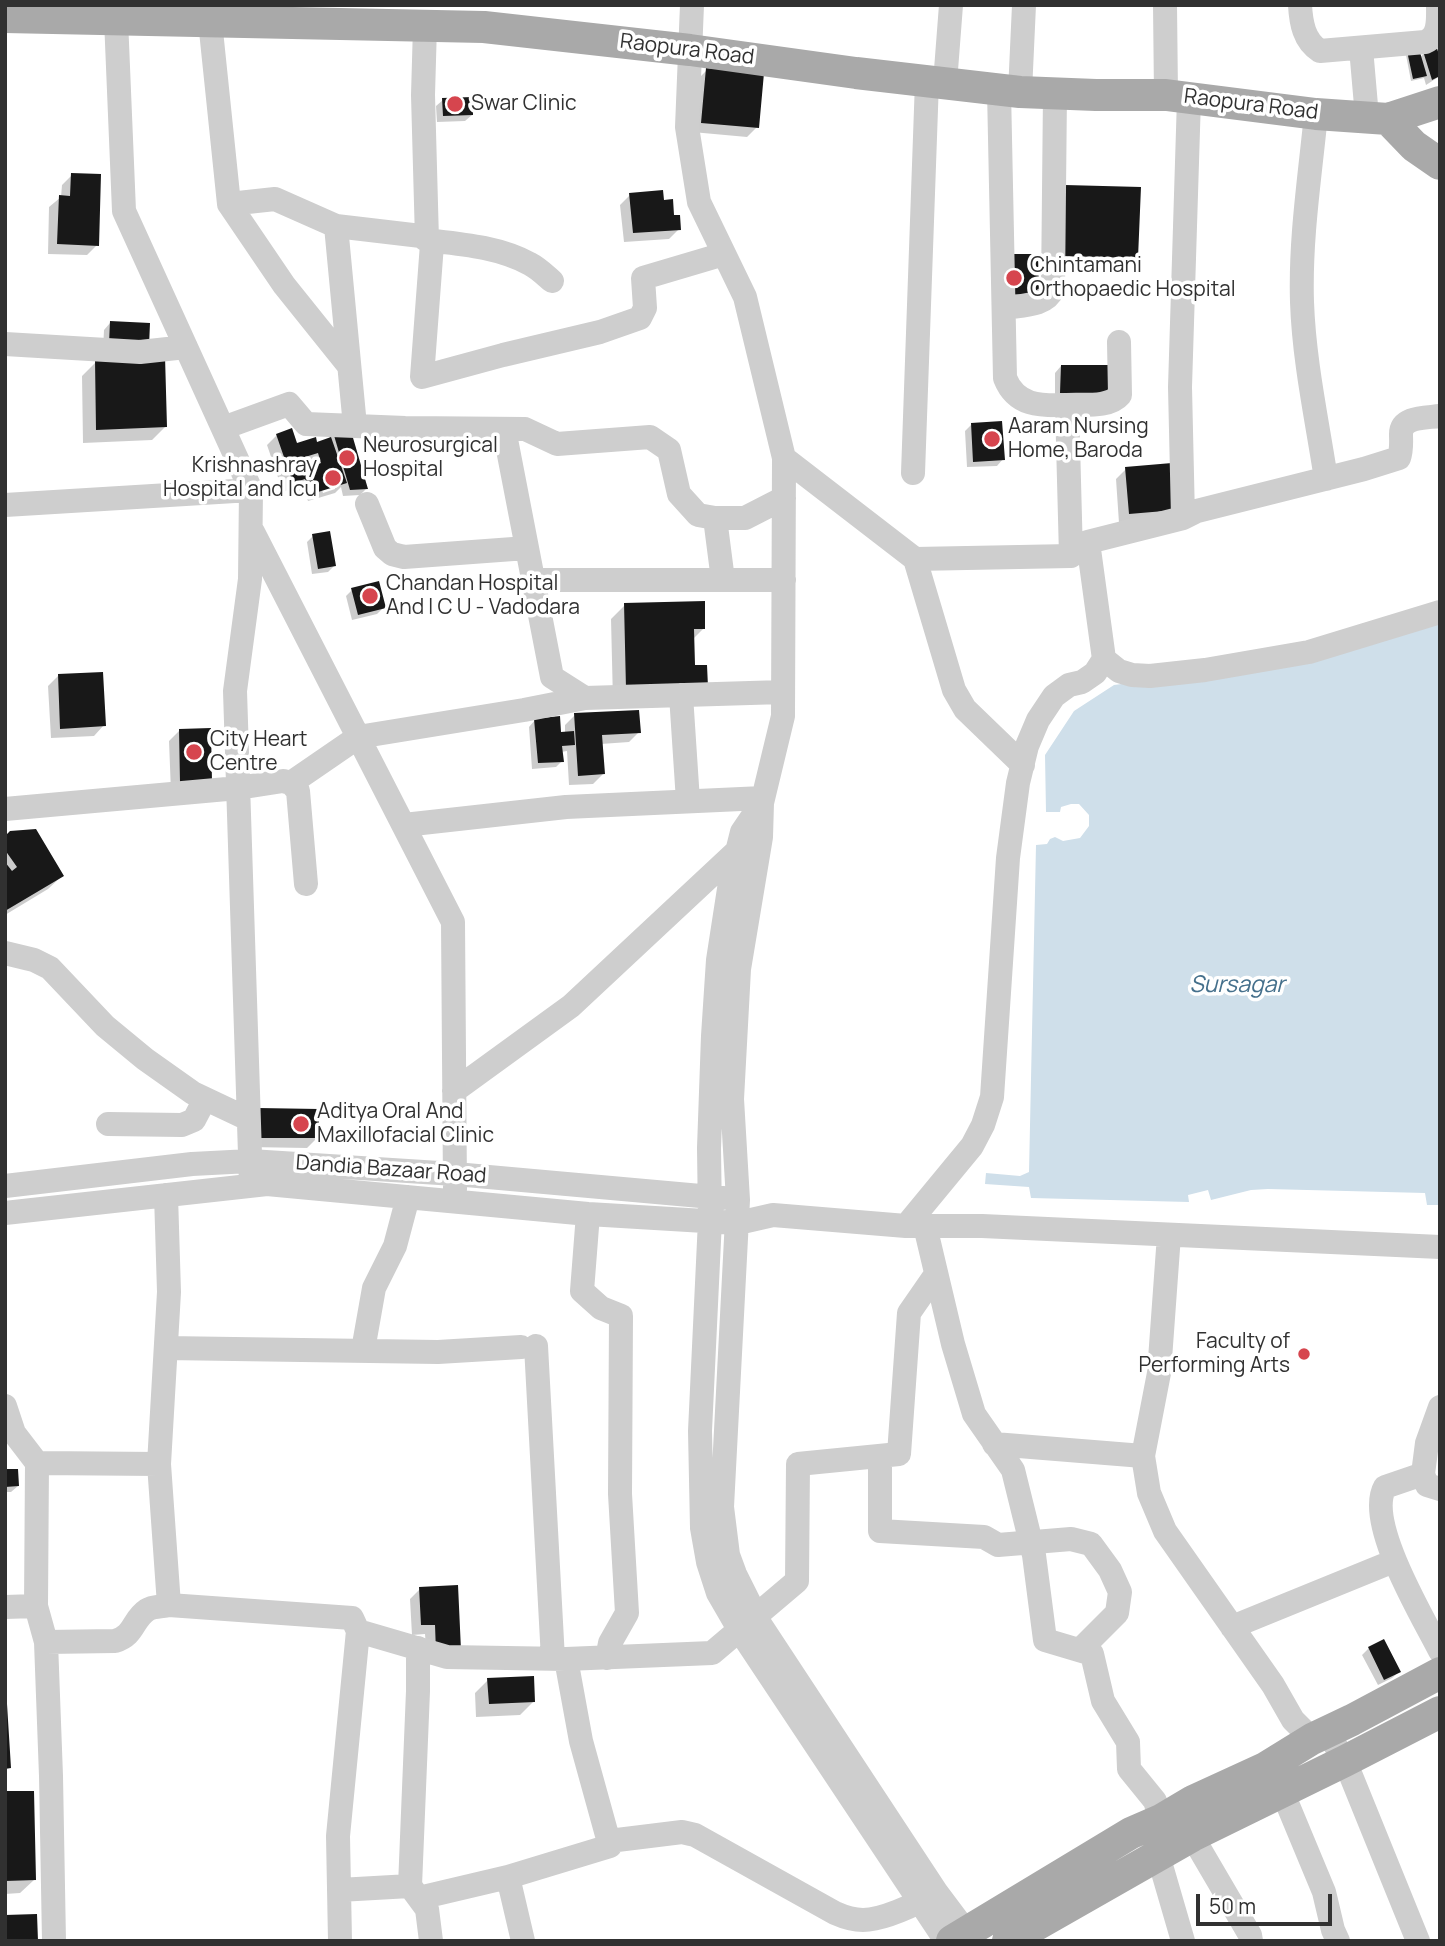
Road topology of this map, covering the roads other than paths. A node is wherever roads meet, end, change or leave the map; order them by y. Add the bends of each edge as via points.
1 (692, 5) edge
2 (951, 5) edge
3 (1024, 5) edge
4 (1165, 5) edge
5 (1300, 5) edge
6 (1438, 5) edge
7 (81, 12) edge
8 (227, 16) edge
9 (5, 17) edge
10 (116, 19) junction
11 (434, 19) edge
12 (1361, 48) junction
13 (690, 50) junction
14 (936, 82) junction
15 (1009, 91) junction
16 (1055, 93) junction
17 (1177, 97) junction
18 (1440, 102) edge
19 (1316, 114) junction
20 (1377, 118) junction
21 (1440, 164) edge
22 (229, 204) junction
23 (336, 226) junction
24 (427, 240) junction
25 (724, 254) junction
26 (552, 281) dead end
27 (1004, 308) junction
28 (1119, 342) dead end
29 (186, 347) junction
30 (6, 348) edge
31 (349, 366) junction
32 (1067, 405) junction
33 (1440, 416) edge
34 (355, 426) junction
35 (223, 428) junction
36 (504, 429) junction
37 (784, 458) junction
38 (913, 473) dead end
39 (1326, 479) junction
40 (251, 490) junction
41 (784, 498) junction
42 (367, 504) dead end
43 (5, 505) edge
44 (715, 518) junction
45 (1182, 518) junction
46 (251, 528) junction
47 (527, 548) junction
48 (1079, 550) junction
49 (915, 559) junction
50 (533, 580) junction
51 (723, 580) junction
52 (784, 580) junction
53 (1440, 612) edge
54 (1104, 659) junction
55 (783, 692) junction
56 (681, 695) junction
57 (585, 698) junction
58 (358, 737) junction
59 (1023, 765) junction
60 (291, 783) junction
61 (238, 788) junction
62 (688, 801) junction
63 (762, 801) junction
64 (5, 809) edge
65 (404, 825) junction
66 (747, 853) junction
67 (306, 884) dead end
68 (5, 953) edge
69 (454, 1091) junction
70 (205, 1099) junction
71 (248, 1119) junction
72 (108, 1124) dead end
73 (250, 1161) junction
74 (455, 1174) junction
75 (251, 1185) junction
76 (5, 1186) edge
77 (166, 1195) junction
78 (709, 1196) junction
79 (408, 1197) junction
80 (455, 1202) junction
81 (738, 1211) junction
82 (5, 1213) edge
83 (588, 1214) junction
84 (710, 1220) junction
85 (915, 1226) junction
86 (1169, 1235) junction
87 (1440, 1247) edge
88 (936, 1274) junction
89 (166, 1348) junction
90 (363, 1350) junction
91 (5, 1406) edge
92 (1440, 1406) edge
93 (10, 1434) edge
94 (994, 1444) junction
95 (1143, 1456) junction
96 (880, 1457) junction
97 (37, 1464) junction
98 (159, 1464) junction
99 (1431, 1482) edge
100 (1031, 1544) junction
101 (1394, 1561) junction
102 (169, 1605) junction
103 (36, 1606) junction
104 (5, 1607) edge
105 (748, 1624) junction
106 (1231, 1626) junction
107 (358, 1631) junction
108 (46, 1642) junction
109 (418, 1648) junction
110 (1080, 1650) junction
111 (1440, 1651) edge
112 (607, 1658) junction
113 (559, 1659) junction
114 (1440, 1673) edge
115 (1440, 1712) edge
116 (1320, 1736) junction
117 (1345, 1761) junction
118 (1282, 1791) junction
119 (1197, 1822) junction
120 (1152, 1824) junction
121 (609, 1841) junction
122 (1158, 1855) junction
123 (508, 1877) junction
124 (339, 1890) junction
125 (414, 1892) junction
126 (928, 1897) junction
127 (960, 1938) edge
128 (54, 1941) edge
129 (340, 1941) edge
130 (431, 1941) edge
131 (523, 1941) edge
132 (1008, 1941) edge
133 (1184, 1941) edge
134 (1251, 1941) edge
135 (1338, 1941) edge
136 (1418, 1941) edge

1 - 13 street
2 - 14 street
3 - 15 street
4 - 17 street
5 - 12 street via 1302,28 1312,46 1320,51
6 - 12 street via 1432,40
7 - 9 main road, Raopura Road
7 - 10 main road, Raopura Road
8 - 10 main road, Raopura Road
8 - 11 main road, Raopura Road
8 - 22 street
10 - 29 street via 124,211
11 - 13 main road, Raopura Road
11 - 24 street via 423,95
12 - 20 street
13 - 14 main road, Raopura Road
13 - 25 street via 687,127 699,202
14 - 15 main road, Raopura Road
14 - 38 street
15 - 16 main road, Raopura Road
15 - 27 street
16 - 17 main road, Raopura Road
16 - 27 street via 1053,289 1044,302
17 - 19 main road, Raopura Road
17 - 45 street
18 - 20 main road
19 - 20 main road, Raopura Road
19 - 39 street via 1302,304
20 - 21 main road
22 - 23 street via 275,200
22 - 31 street via 284,285
23 - 24 street
23 - 31 street
24 - 25 street via 432,244 422,377 639,318 645,308 643,278
24 - 26 street via 507,254 531,264
25 - 37 street via 745,297
27 - 32 street via 1009,389 1024,401
28 - 32 street via 1120,395 1107,403
29 - 30 street via 140,352
29 - 35 street
31 - 34 street
32 - 48 street
33 - 39 street via 1402,426 1399,458
34 - 35 street via 306,425 289,404
34 - 36 street
35 - 40 street
36 - 44 street via 525,429 556,444 650,437 669,450 679,494 698,515
36 - 47 street
37 - 41 street
37 - 49 street
39 - 45 street
40 - 43 street
40 - 46 street
41 - 44 street via 745,517
41 - 52 street
42 - 47 street via 385,548 392,554 404,557
44 - 51 street
45 - 48 street
46 - 58 street
46 - 61 street via 250,579 234,691
47 - 50 street
48 - 49 street
48 - 54 street
49 - 59 street via 954,690 965,709
50 - 51 street
50 - 57 street via 552,677
51 - 52 street
52 - 55 street
53 - 54 street via 1309,652 1205,670 1132,675
54 - 59 street via 1095,673 1054,696 1031,735
55 - 56 street
55 - 63 street via 783,716
56 - 57 street
56 - 62 street
57 - 58 street
58 - 60 street
58 - 65 street
59 - 85 street via 1008,858 992,1097 972,1146
60 - 61 street
60 - 67 street via 298,791
61 - 64 street
61 - 71 street
62 - 63 street
62 - 65 street via 566,807
63 - 66 street via 742,832
65 - 69 street via 453,922
66 - 69 street via 571,1006
66 - 78 street via 731,876 718,960
66 - 81 street via 732,1099
68 - 70 street via 50,968 105,1026
69 - 74 street
70 - 71 street
70 - 72 street via 194,1120 182,1125
71 - 73 street
73 - 74 street, Dandia Bazaar Road
73 - 75 street
73 - 76 street, Dandia Bazaar Road
74 - 78 street, Dandia Bazaar Road
74 - 80 street
75 - 77 street, Dandia Bazaar Road
75 - 79 street, Dandia Bazaar Road
77 - 82 street, Dandia Bazaar Road
77 - 89 street
78 - 81 street, Dandia Bazaar Road
78 - 84 street
79 - 80 street, Dandia Bazaar Road
79 - 90 street via 395,1245 374,1288
80 - 83 street, Dandia Bazaar Road
81 - 84 street, Dandia Bazaar Road
81 - 85 street, Dandia Bazaar Road
81 - 105 street via 722,1507 728,1555
83 - 84 street, Dandia Bazaar Road
83 - 112 street via 582,1291 601,1308 621,1316 620,1494 626,1613
84 - 105 street via 699,1431 702,1528 718,1593
85 - 86 street, Dandia Bazaar Road
85 - 88 street
86 - 87 street, Dandia Bazaar Road
86 - 95 street via 1159,1373
88 - 94 street via 974,1414
88 - 96 street via 909,1313 900,1454
89 - 90 street
89 - 98 street
90 - 113 street via 438,1352 528,1346
91 - 93 street
92 - 99 street via 1427,1443
93 - 97 street
94 - 95 street
94 - 100 street via 1013,1471
95 - 106 street via 1149,1493 1165,1531
96 - 100 street via 880,1531 984,1537 998,1545
96 - 105 street via 798,1464 797,1581
97 - 98 street
97 - 103 street
98 - 102 street
99 - 101 street via 1385,1487 1381,1495
100 - 110 street via 1045,1640
100 - 110 street via 1071,1539 1091,1544 1110,1570 1120,1592 1117,1613
101 - 106 street
101 - 111 street
102 - 107 street via 352,1618
102 - 108 street via 149,1608 125,1639
103 - 104 street
103 - 108 street
105 - 112 street via 712,1653
105 - 126 street
106 - 116 street via 1293,1720
107 - 109 street
107 - 124 street via 338,1836
108 - 128 street
109 - 113 street via 447,1657
109 - 125 street
110 - 120 street via 1092,1654 1103,1701 1128,1742 1129,1769 1155,1801
112 - 113 street
113 - 121 street
114 - 116 main road
115 - 117 main road
116 - 117 street
116 - 119 main road via 1265,1768
117 - 118 main road
117 - 136 street
118 - 119 main road
118 - 135 street via 1324,1892
119 - 120 main road
119 - 122 main road
119 - 134 street
120 - 122 main road
120 - 127 main road
121 - 123 street via 610,1846
121 - 126 street via 682,1832 695,1835 848,1918 878,1917
122 - 132 main road
122 - 133 street
123 - 125 street
123 - 131 street
124 - 125 street
124 - 129 street
125 - 130 street via 427,1909
126 - 127 street

